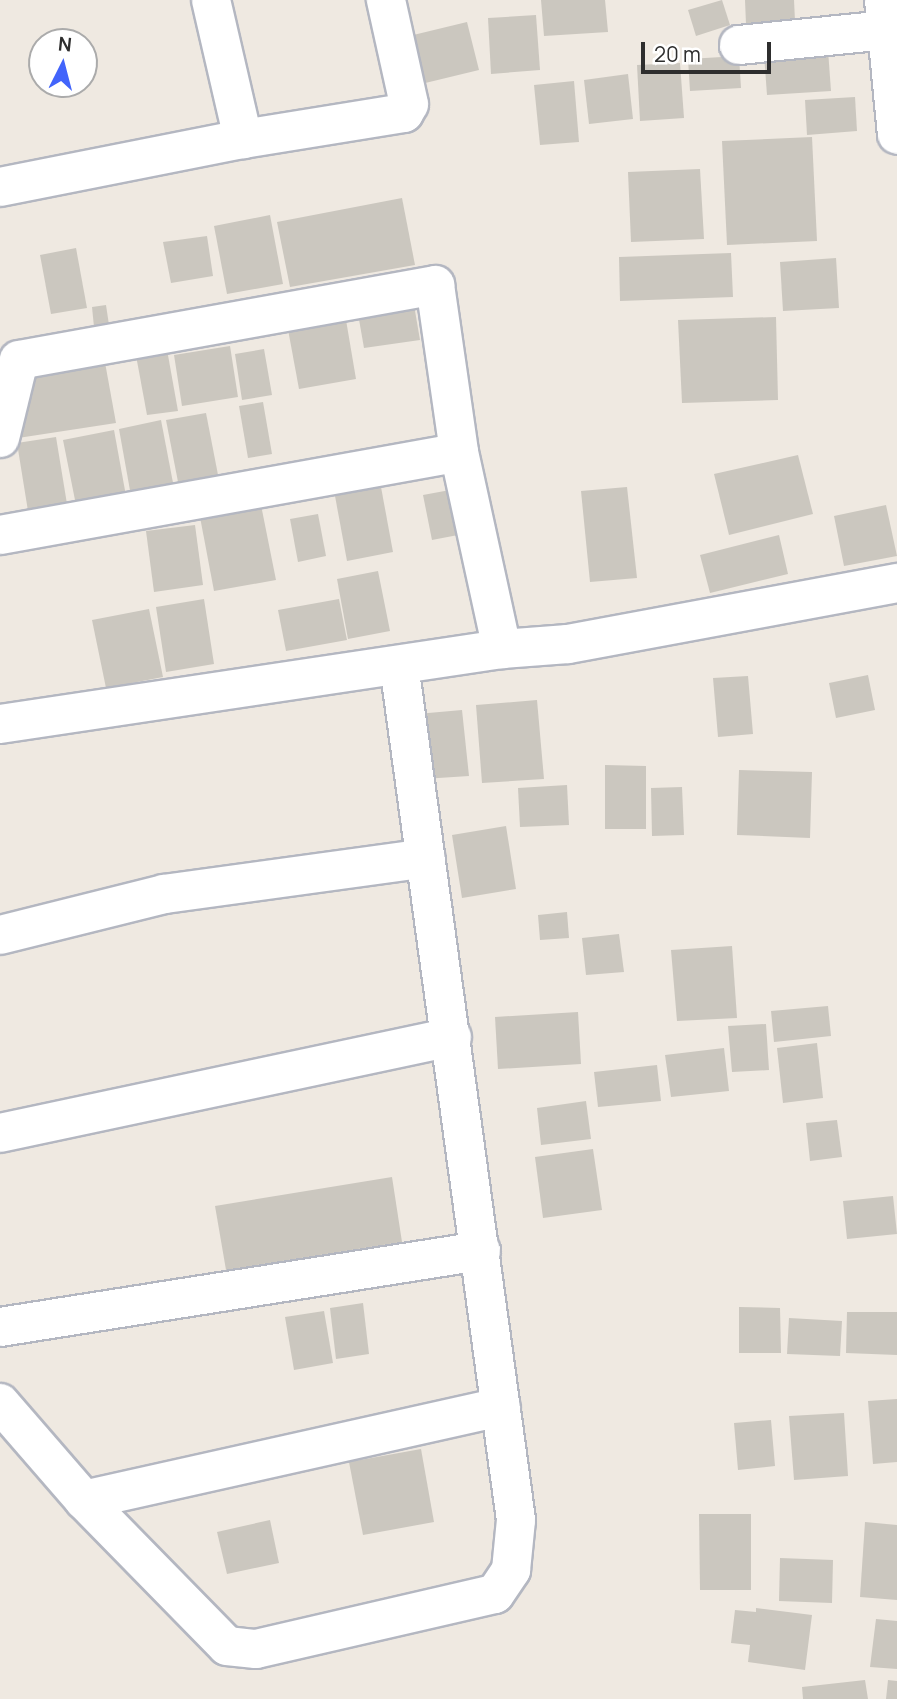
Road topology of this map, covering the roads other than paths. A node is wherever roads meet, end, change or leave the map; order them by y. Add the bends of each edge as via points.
1 (211, 0) edge
2 (386, 0) edge
3 (886, 15) edge
4 (739, 45) dead end
5 (897, 134) edge
6 (243, 139) junction
7 (0, 187) edge
8 (0, 438) edge
9 (459, 452) junction
10 (0, 535) edge
11 (897, 583) edge
12 (502, 649) junction
13 (399, 665) junction
14 (0, 724) edge
15 (426, 858) junction
16 (0, 935) edge
17 (452, 1037) junction
18 (0, 1133) edge
19 (481, 1251) junction
20 (0, 1327) edge
21 (0, 1403) edge
22 (501, 1407) junction
23 (84, 1500) junction

1 - 6 street
2 - 6 street via 408,110
3 - 4 street
3 - 5 street
6 - 7 street
8 - 9 street via 19,360 435,285
9 - 10 street
9 - 12 street
11 - 12 street via 568,644
12 - 13 street
13 - 14 street
13 - 15 street
15 - 16 street via 164,894
15 - 17 street
17 - 18 street
17 - 19 street
19 - 20 street
19 - 22 street
21 - 23 street
22 - 23 street
22 - 23 street via 516,1520 511,1570 495,1594 256,1649 227,1646

